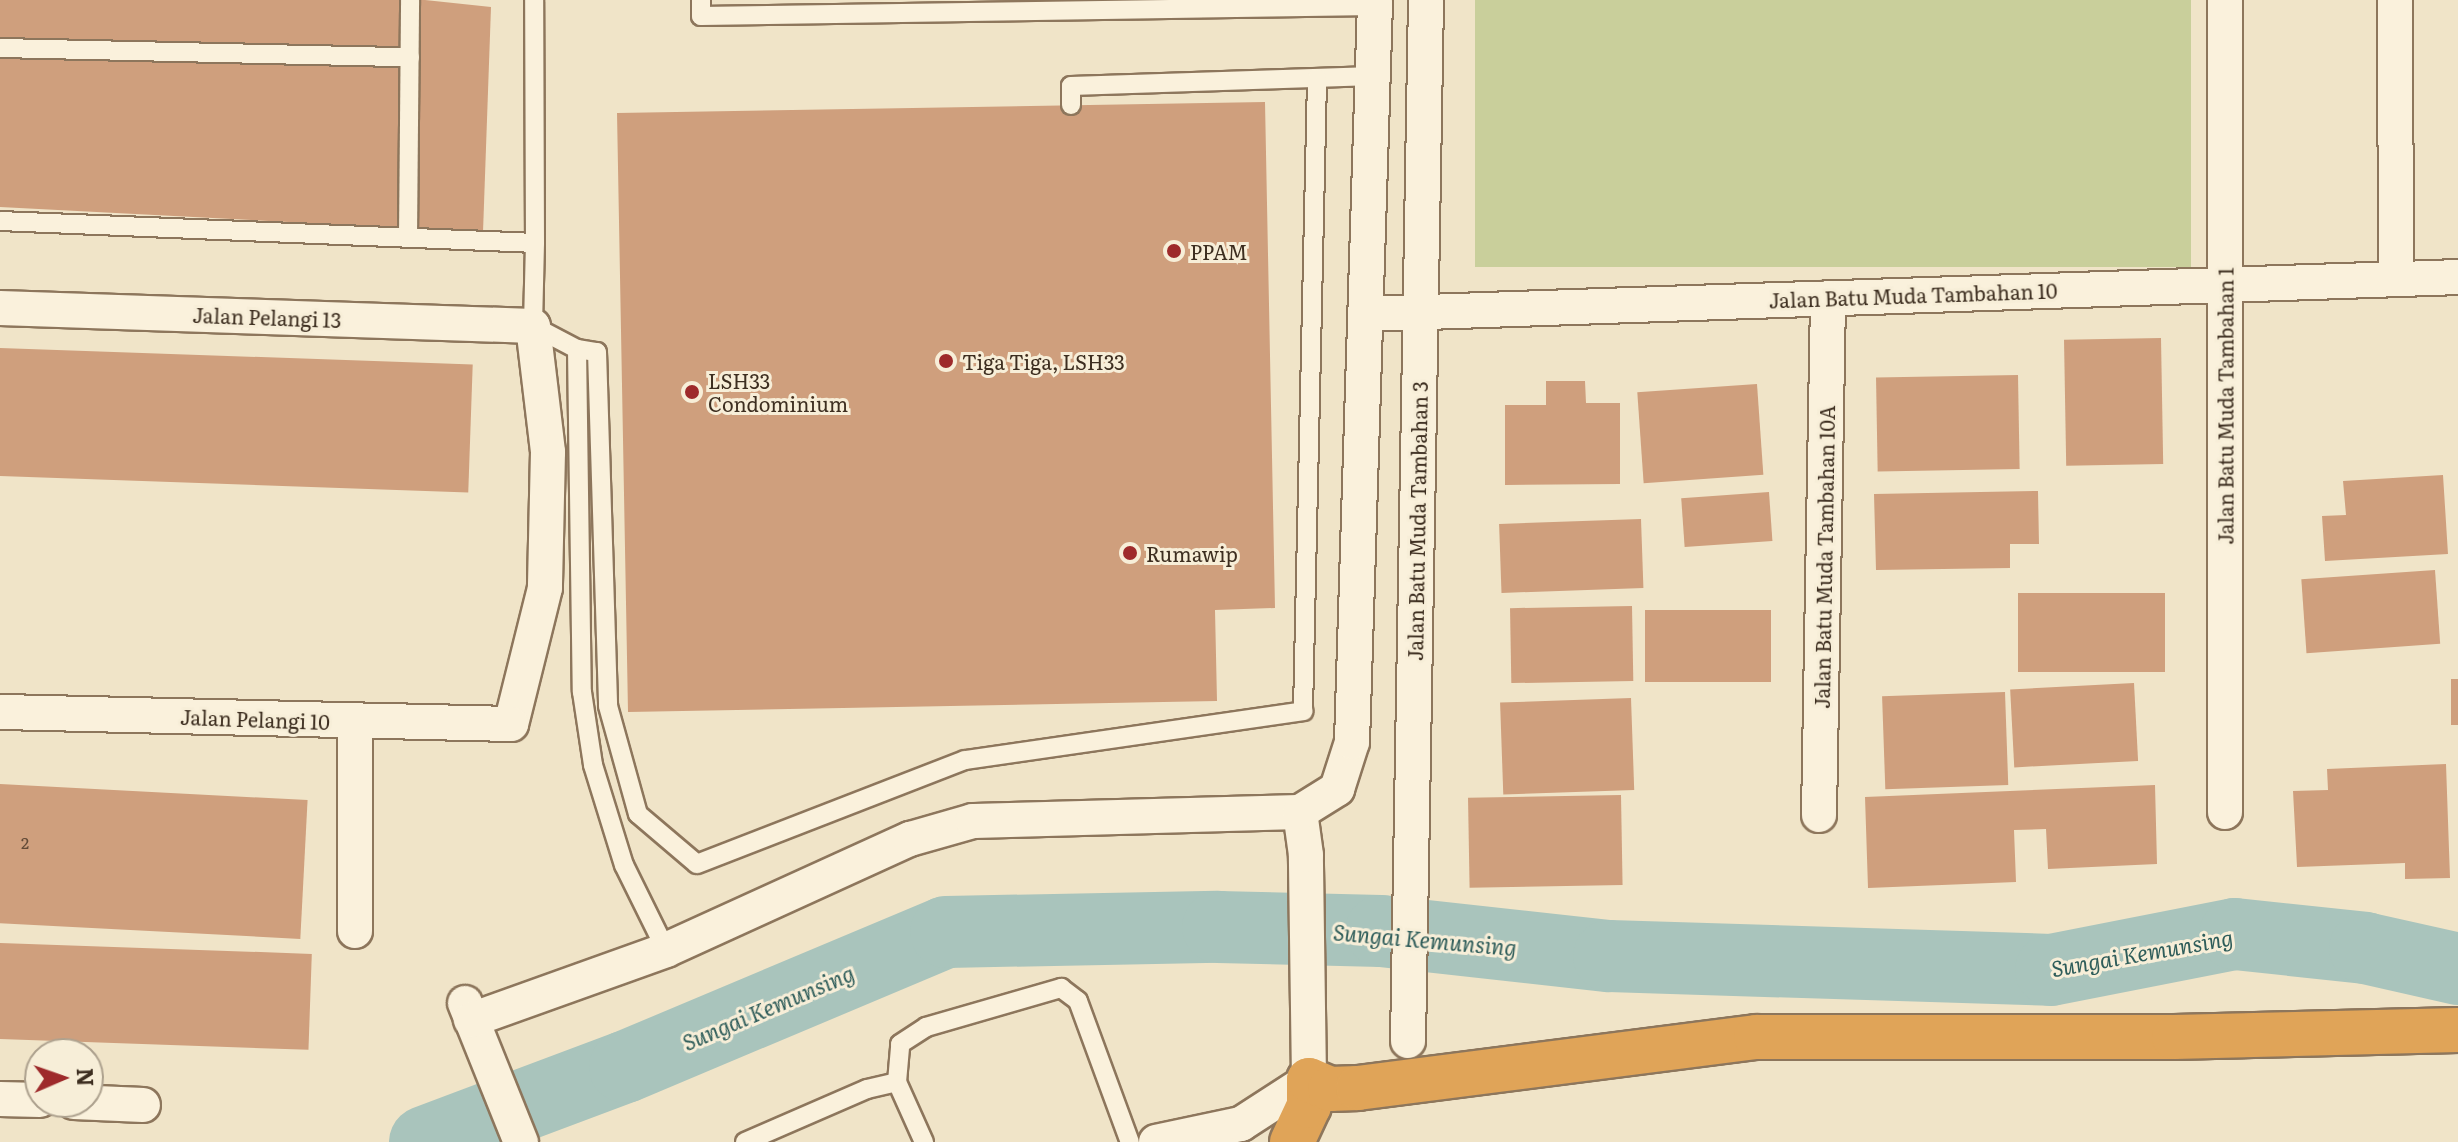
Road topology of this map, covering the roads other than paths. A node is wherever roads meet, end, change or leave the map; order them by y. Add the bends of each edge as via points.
1 (410, 0) edge
2 (534, 0) edge
3 (701, 0) edge
4 (1426, 0) edge
5 (2225, 0) edge
6 (2395, 0) edge
7 (1200, 3) edge
8 (1375, 3) edge
9 (1334, 4) edge
10 (0, 48) edge
11 (410, 57) junction
12 (1374, 76) junction
13 (1317, 78) junction
14 (1071, 105) dead end
15 (0, 221) edge
16 (408, 238) junction
17 (535, 243) junction
18 (2458, 277) edge
19 (2396, 279) junction
20 (2225, 285) junction
21 (1828, 298) junction
22 (0, 308) edge
23 (1421, 312) junction
24 (1367, 314) junction
25 (533, 326) junction
26 (577, 349) junction
27 (0, 712) edge
28 (355, 722) junction
29 (1300, 812) junction
30 (2225, 812) dead end
31 (1819, 815) dead end
32 (355, 931) dead end
33 (666, 950) junction
34 (2458, 1030) edge
35 (1408, 1041) dead end
36 (1309, 1080) junction
37 (897, 1082) junction
38 (0, 1099) edge
39 (24, 1100) edge
40 (104, 1103) edge
41 (143, 1105) dead end
42 (521, 1142) edge
43 (745, 1142) edge
44 (924, 1142) edge
45 (1130, 1142) edge
46 (1156, 1142) edge
47 (1292, 1142) edge

1 - 11 lane
2 - 17 lane
3 - 7 lane via 701,16
4 - 23 street, Jalan Batu Muda Tambahan 3
5 - 20 street, Jalan Batu Muda Tambahan 1
6 - 19 street
7 - 9 lane
8 - 9 lane
8 - 12 street
10 - 11 lane
11 - 16 lane
12 - 13 lane
12 - 24 street
13 - 14 lane via 1071,86
13 - 26 lane via 1303,711 965,760 697,864 638,814 608,706 597,352
15 - 16 lane
16 - 17 lane
17 - 25 lane
18 - 19 street, Jalan Batu Muda Tambahan 10
19 - 20 street, Jalan Batu Muda Tambahan 10
20 - 21 street, Jalan Batu Muda Tambahan 10
20 - 30 street, Jalan Batu Muda Tambahan 1
21 - 23 street, Jalan Batu Muda Tambahan 10
21 - 31 street, Jalan Batu Muda Tambahan 10A
22 - 25 street, Jalan Pelangi 13
23 - 24 street, Jalan Batu Muda Tambahan 10
23 - 35 street, Jalan Batu Muda Tambahan 3
24 - 29 street via 1352,742 1337,789
25 - 26 lane
25 - 28 street, Jalan Pelangi 10 via 548,452 545,588 511,724
26 - 33 lane via 582,692 624,865
27 - 28 street, Jalan Pelangi 10
28 - 32 street
29 - 33 street via 973,821 910,839
29 - 36 street via 1306,855
33 - 42 street via 468,1011
34 - 36 highway via 2174,1037 1756,1037 1358,1088 1330,1089
36 - 46 street via 1241,1124
36 - 47 highway via 1309,1106
37 - 43 lane via 867,1089
37 - 44 lane
37 - 45 lane via 900,1044 926,1027 1061,988 1078,1001
38 - 39 street
40 - 41 street

